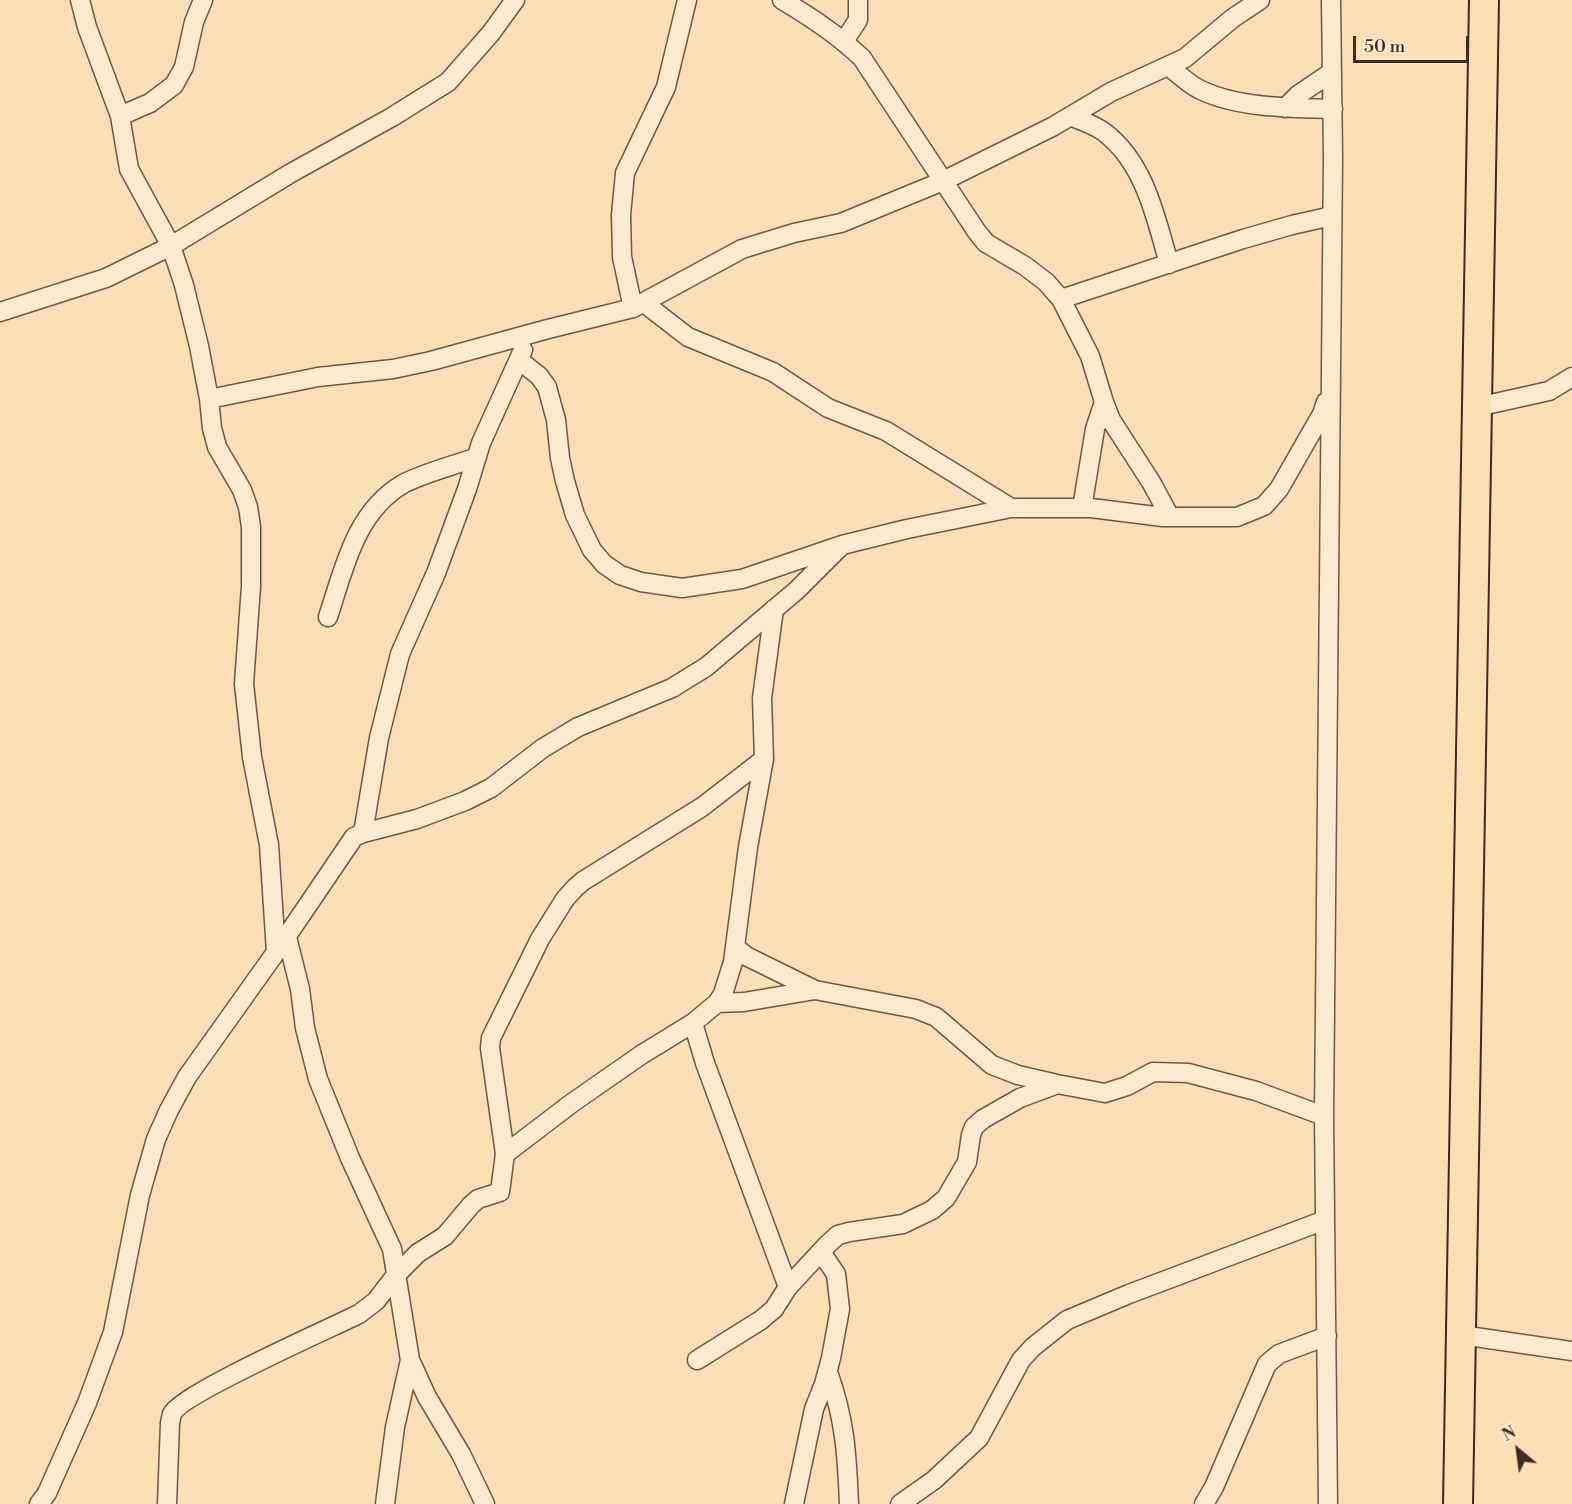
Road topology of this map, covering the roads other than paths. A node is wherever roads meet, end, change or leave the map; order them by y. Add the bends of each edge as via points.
1 (80, 0) edge
2 (203, 0) edge
3 (492, 0) edge
4 (687, 0) edge
5 (782, 0) edge
6 (858, 0) edge
7 (1260, 0) edge
8 (1331, 0) edge
9 (1484, 0) edge
10 (510, 6) edge
11 (844, 41) junction
12 (1168, 66) junction
13 (1332, 72) junction
14 (1285, 108) junction
15 (1332, 109) junction
16 (120, 116) junction
17 (1071, 116) junction
18 (943, 181) junction
19 (1332, 216) junction
20 (171, 246) junction
21 (1169, 264) junction
22 (1061, 299) junction
23 (638, 305) junction
24 (0, 312) edge
25 (530, 333) junction
26 (519, 360) junction
27 (1572, 377) edge
28 (1330, 391) junction
29 (209, 399) junction
30 (1104, 402) junction
31 (1477, 406) junction
32 (477, 457) junction
33 (1011, 508) junction
34 (1082, 508) junction
35 (1170, 517) junction
36 (842, 544) junction
37 (774, 609) junction
38 (328, 618) dead end
39 (764, 759) junction
40 (363, 833) junction
41 (281, 945) junction
42 (735, 947) junction
43 (815, 990) junction
44 (717, 1003) junction
45 (693, 1023) junction
46 (1057, 1084) junction
47 (1324, 1116) junction
48 (505, 1154) junction
49 (1326, 1220) junction
50 (822, 1252) junction
51 (396, 1275) junction
52 (788, 1287) junction
53 (1461, 1335) junction
54 (1326, 1336) junction
55 (1572, 1351) edge
56 (697, 1359) dead end
57 (410, 1360) junction
58 (828, 1372) junction
59 (39, 1504) edge
60 (167, 1504) edge
61 (385, 1504) edge
62 (485, 1504) edge
63 (794, 1504) edge
64 (849, 1504) edge
65 (900, 1504) edge
66 (1204, 1504) edge
67 (1328, 1504) edge
68 (1458, 1504) edge

1 - 16 street
2 - 16 street via 184,67 174,85 150,103
3 - 10 street
4 - 23 street via 666,87 625,173 622,257
5 - 11 street
6 - 11 street via 858,20
7 - 12 street via 1185,58
8 - 13 street
9 - 31 highway
10 - 20 street via 448,82
11 - 18 street via 862,58
12 - 14 street via 1200,90 1223,99
12 - 17 street via 1111,92
13 - 14 street
13 - 15 street
14 - 15 street
15 - 19 street
16 - 20 street via 129,169
17 - 18 street
17 - 21 street via 1102,130 1134,166 1151,202
18 - 22 street via 986,243 1025,266
18 - 23 street via 841,223 742,249
19 - 21 street via 1243,239
19 - 28 street
20 - 24 street via 106,278
20 - 29 street
21 - 22 street
22 - 30 street via 1090,356
23 - 25 street
23 - 33 street via 688,337 772,372 828,408 886,431
25 - 26 street
25 - 29 street via 393,369 318,377
26 - 32 street
26 - 36 street via 547,387 565,481 592,550 620,575 682,588 742,579
27 - 31 street via 1550,391
28 - 35 street via 1322,414 1293,465 1264,506 1237,517
28 - 47 street
29 - 41 street via 217,447 242,490 251,527 244,684
30 - 34 street via 1095,429
30 - 35 street
31 - 53 highway
32 - 38 street via 404,484 380,500 351,547
32 - 40 street via 436,573 400,654 379,738
33 - 34 street
33 - 36 street
34 - 35 street
36 - 37 street
37 - 39 street via 762,698
37 - 40 street via 706,667 672,688 578,726 491,788 417,819
39 - 42 street
39 - 48 street via 702,807 583,881 565,899 540,939 491,1038
40 - 41 street via 354,837
41 - 51 street via 300,989 318,1079 392,1249
41 - 59 street via 187,1077 156,1139 140,1195 113,1332 87,1403
42 - 43 street
42 - 44 street via 734,962
43 - 44 street
43 - 46 street via 916,1009 936,1017 992,1065
44 - 45 street
45 - 48 street via 572,1103
45 - 52 street
46 - 47 street via 1105,1093 1153,1072 1188,1073 1256,1090
46 - 50 street via 1020,1098 974,1127 964,1170 946,1198 932,1210 903,1224 838,1235
47 - 49 street
48 - 51 street via 500,1192 478,1199 445,1236 418,1253
49 - 54 street
49 - 65 street via 1067,1320 1021,1360 979,1438 934,1480
50 - 52 street
50 - 58 street via 836,1274 840,1309
51 - 57 street
51 - 60 street via 376,1301 359,1314 224,1379 172,1413
52 - 56 street via 774,1309
53 - 55 street
53 - 68 highway
54 - 66 street via 1279,1354 1267,1364
54 - 67 street
57 - 61 street via 395,1426
57 - 62 street
58 - 63 street via 814,1409
58 - 64 street via 843,1425

